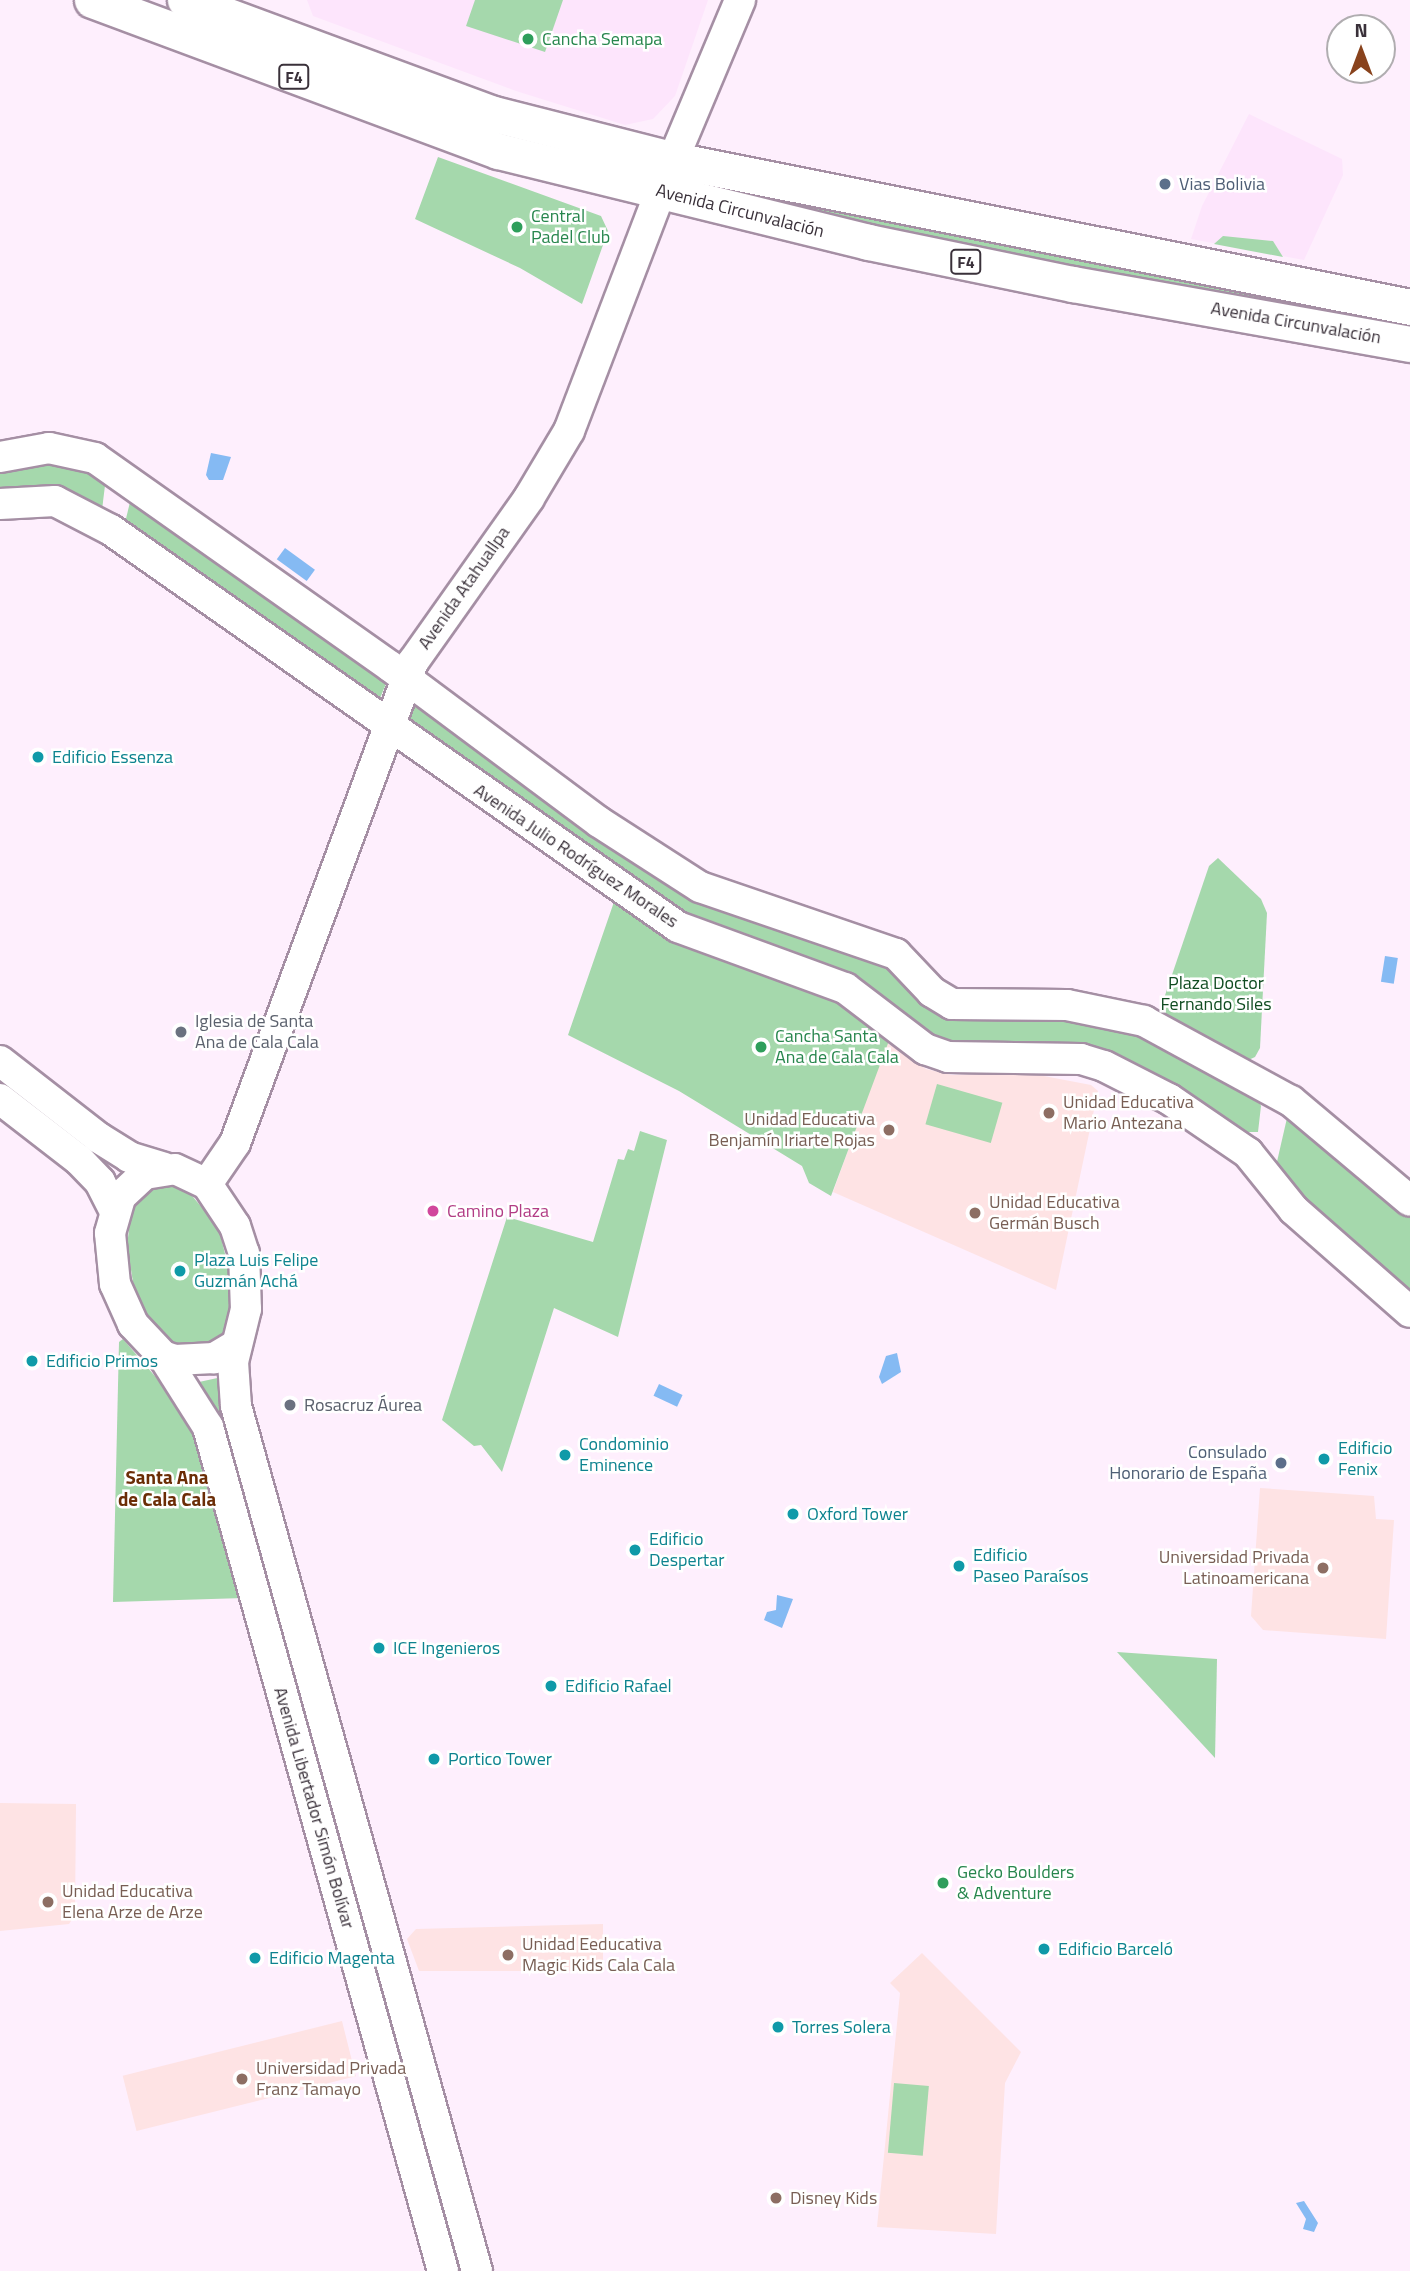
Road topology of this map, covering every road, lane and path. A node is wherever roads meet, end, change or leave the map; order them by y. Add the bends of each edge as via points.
1 (92, 0) edge
2 (185, 0) edge
3 (740, 0) edge
4 (667, 175) junction
5 (1410, 307) edge
6 (1410, 344) edge
7 (0, 457) edge
8 (0, 504) edge
9 (406, 678) junction
10 (387, 725) junction
11 (0, 1061) edge
12 (0, 1099) edge
13 (164, 1168) junction
14 (207, 1184) junction
15 (1410, 1201) edge
16 (114, 1209) junction
17 (1410, 1312) edge
18 (236, 1345) junction
19 (163, 1356) junction
20 (443, 2271) edge
21 (477, 2271) edge

1 - 4 highway, Avenida Circunvalación / F4 via 498,151
2 - 4 highway, Avenida Circunvalación / F4
3 - 4 main road, Avenida Atahuallpa
4 - 5 highway, Avenida Circunvalación / F4
4 - 6 highway, Avenida Circunvalación / F4 via 868,242
4 - 9 main road, Avenida Atahuallpa via 569,431 528,498 433,626
7 - 9 main road via 49,448 105,465 252,574
8 - 10 main road, Avenida Julio Rodríguez Morales via 55,501 111,530
9 - 10 main road, Avenida Atahuallpa
9 - 15 main road via 599,822 700,887 896,954 932,992 952,1004 1067,1005 1144,1021 1291,1101
10 - 14 main road, Avenida Atahuallpa via 235,1143
10 - 17 main road, Avenida Julio Rodríguez Morales via 661,918 845,988 925,1049 948,1057 1081,1059 1170,1099 1248,1153 1294,1210
11 - 13 main road via 99,1138 129,1157
12 - 16 main road via 79,1160 100,1182
13 - 14 main road via 191,1174
13 - 16 main road via 132,1183
14 - 18 main road via 235,1226 244,1252 246,1308
16 - 19 main road via 110,1233 115,1284 133,1324
18 - 19 main road via 201,1361
18 - 21 main road, Avenida Libertador Simón Bolívar via 232,1384 236,1406
19 - 20 main road, Avenida Libertador Simón Bolívar via 208,1427

